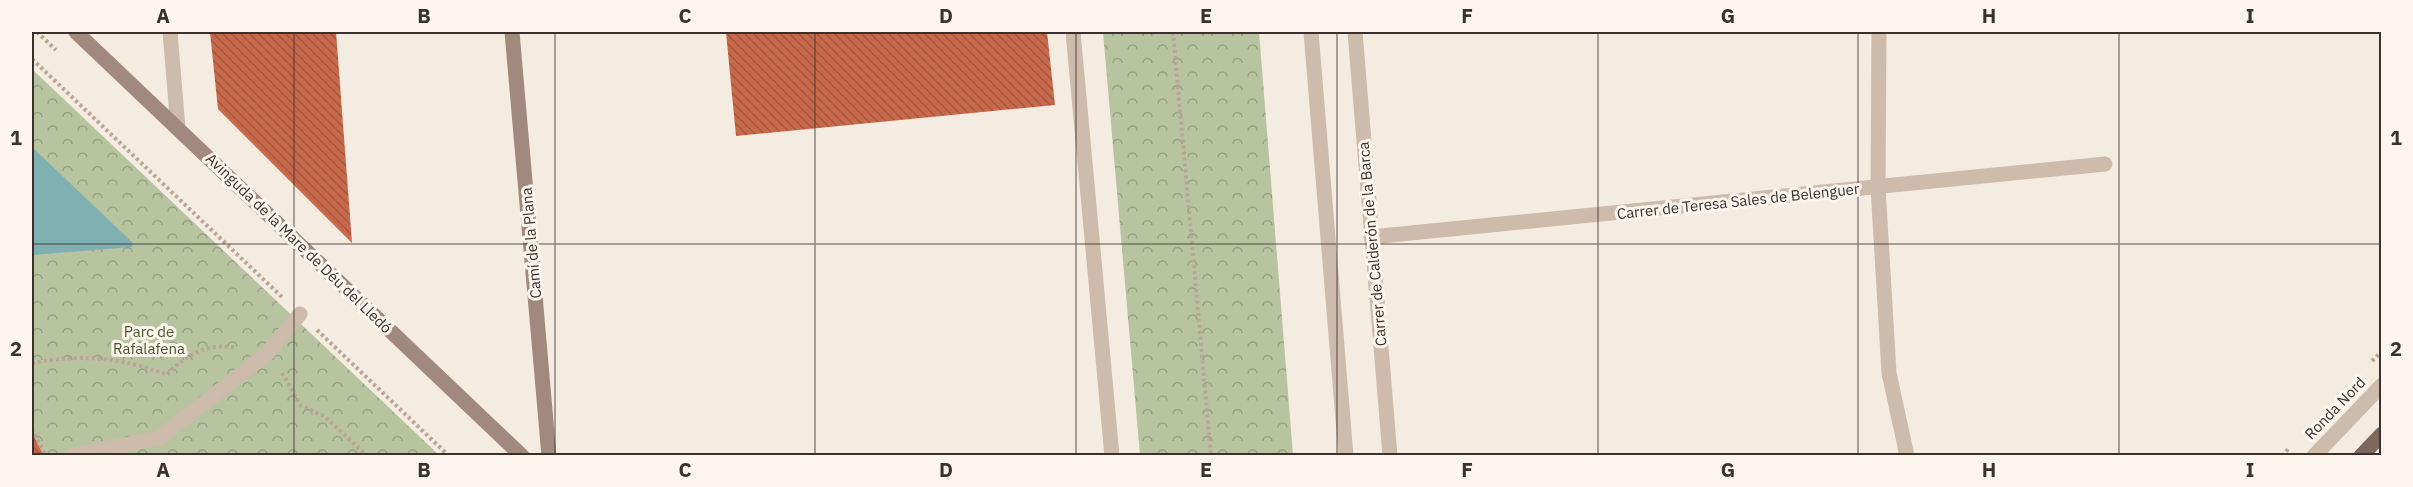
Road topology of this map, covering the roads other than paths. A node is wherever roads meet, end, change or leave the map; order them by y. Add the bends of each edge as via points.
1 (76, 32) edge
2 (170, 32) edge
3 (512, 32) edge
4 (1073, 32) edge
5 (1311, 32) edge
6 (1355, 32) edge
7 (1879, 32) edge
8 (178, 128) junction
9 (2105, 164) dead end
10 (1878, 187) junction
11 (1371, 237) junction
12 (300, 314) road end
13 (2382, 385) edge
14 (2382, 434) edge
15 (72, 455) edge
16 (522, 456) edge
17 (549, 456) edge
18 (1112, 456) edge
19 (1346, 456) edge
20 (1390, 456) edge
21 (1907, 456) edge
22 (2314, 456) edge
23 (2361, 456) edge

1 - 8 street, Avinguda de la Mare de Déu del Lledó
2 - 8 street
3 - 17 street, Camí de la Plana
4 - 18 street
5 - 19 street
6 - 11 street, Carrer de Calderón de la Barca
7 - 10 street
8 - 16 street, Avinguda de la Mare de Déu del Lledó
9 - 10 street, Carrer de Teresa Sales de Belenguer
10 - 11 street, Carrer de Teresa Sales de Belenguer
10 - 21 street via 1889,373
11 - 20 street, Carrer de Calderón de la Barca
12 - 15 street via 267,354 159,438
13 - 22 street, Ronda Nord
14 - 23 main road

